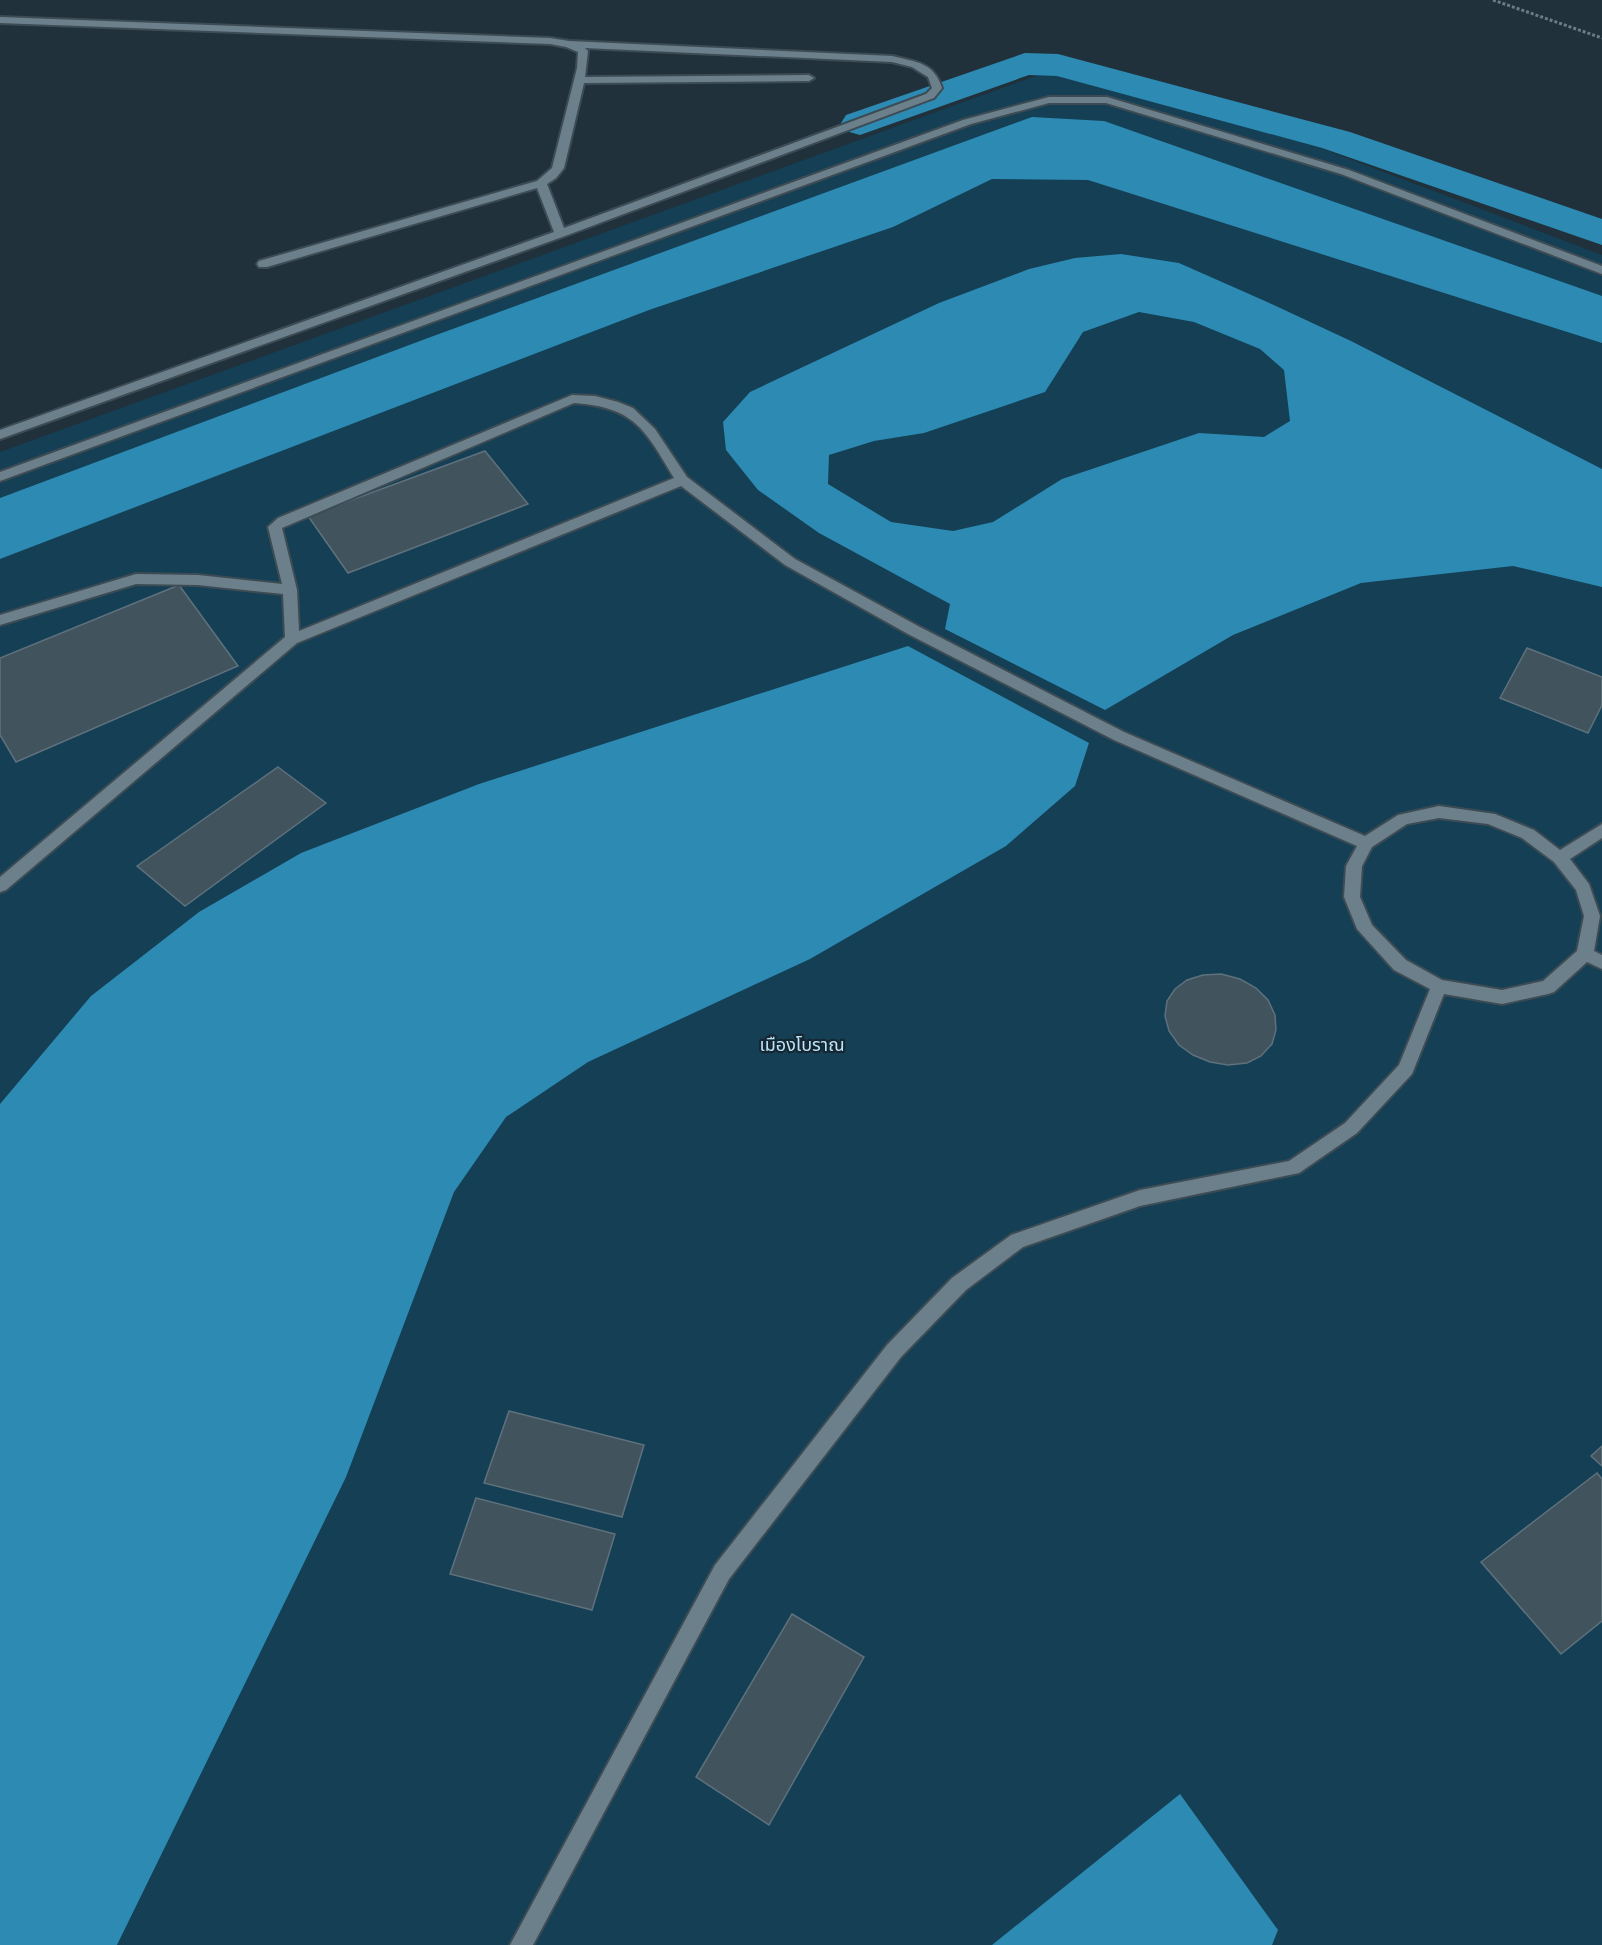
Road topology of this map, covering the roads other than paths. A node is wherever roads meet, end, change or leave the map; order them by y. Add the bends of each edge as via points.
1 (0, 20) edge
2 (569, 44) junction
3 (809, 78) dead end
4 (579, 80) junction
5 (541, 183) junction
6 (561, 234) junction
7 (263, 264) dead end
8 (1602, 270) edge
9 (0, 435) edge
10 (0, 477) edge
11 (682, 480) junction
12 (290, 590) junction
13 (0, 620) edge
14 (292, 639) junction
15 (1602, 830) edge
16 (1366, 843) junction
17 (1560, 858) junction
18 (0, 886) edge
19 (1585, 954) junction
20 (1602, 962) edge
21 (1439, 986) junction
22 (521, 1945) edge

1 - 2 lane
2 - 4 lane via 583,51
2 - 6 lane via 892,59 916,65 933,75 937,88 930,96
3 - 4 lane
4 - 5 lane via 558,168
5 - 6 lane
5 - 7 lane
6 - 9 lane
8 - 10 lane via 1344,172 1107,100 1048,100 968,122
11 - 12 lane via 640,417 613,403 572,399 283,521 275,527
11 - 14 lane
11 - 16 lane via 790,561 913,630 1119,736
12 - 13 lane via 198,580 136,579
12 - 14 lane
14 - 18 lane
15 - 17 lane
16 - 17 lane via 1403,819 1439,812 1490,818 1528,834
16 - 21 lane via 1354,866 1352,897 1365,929 1400,965
17 - 19 lane via 1583,888 1592,916
19 - 20 lane
19 - 21 lane via 1548,987 1502,997
21 - 22 lane via 1406,1069 1351,1128 1293,1168 1140,1198 1017,1241 959,1284 894,1351 723,1572

